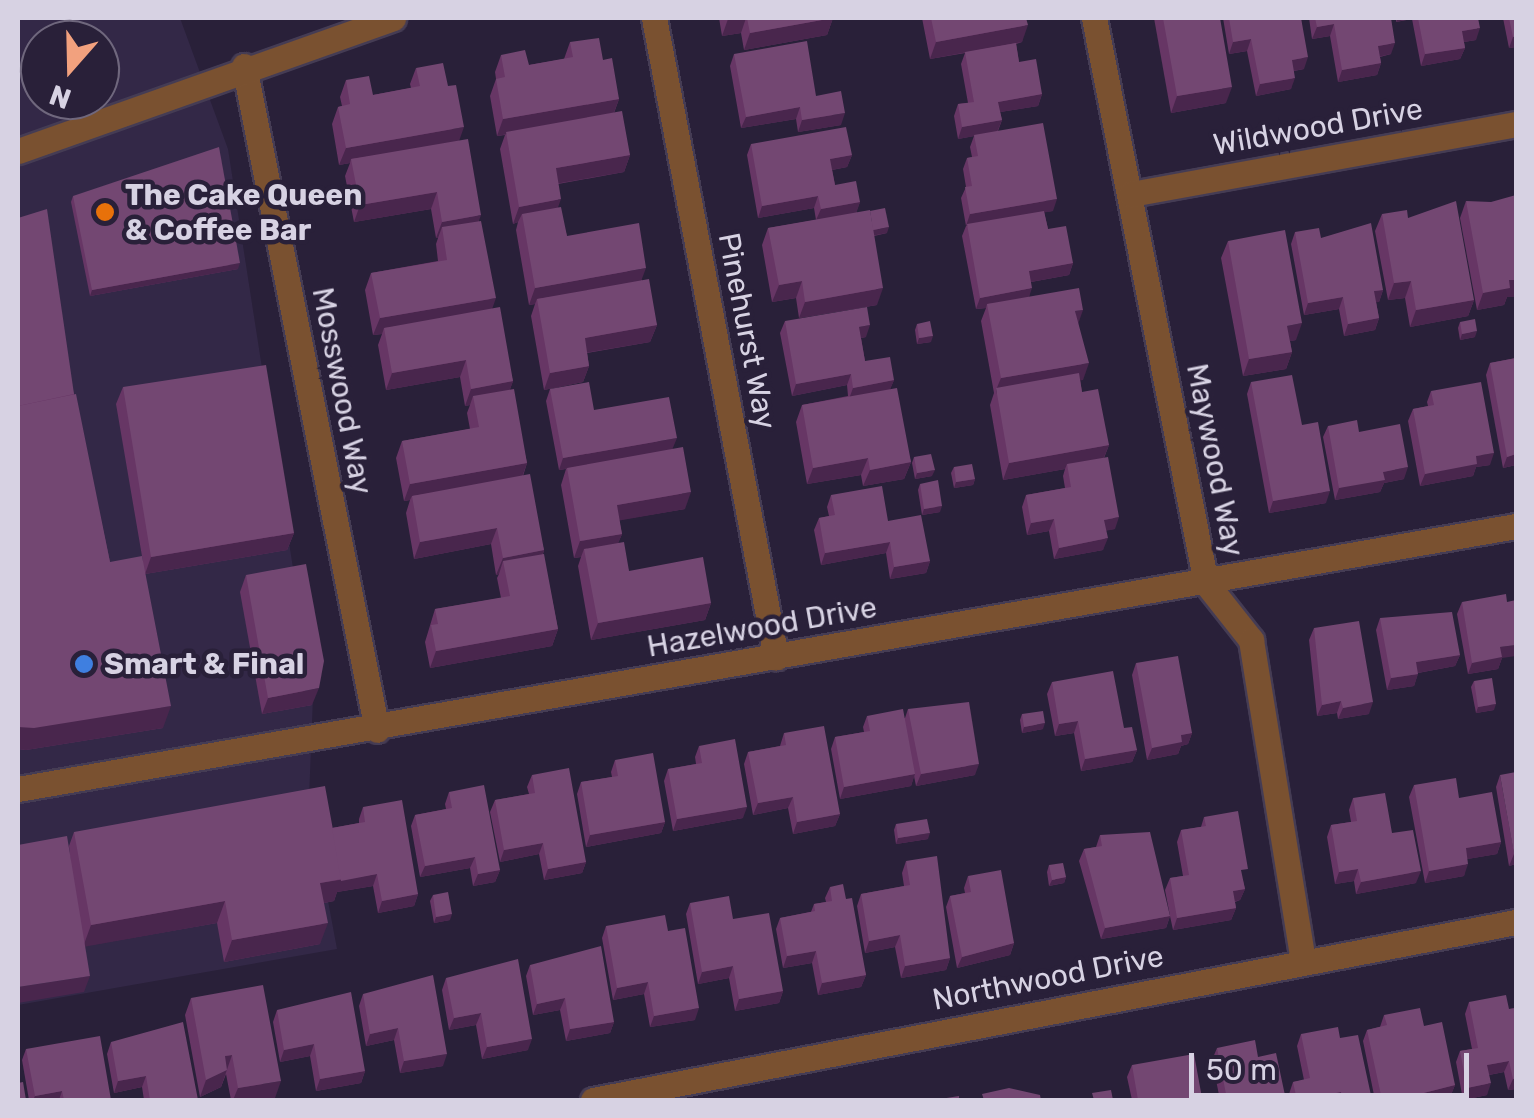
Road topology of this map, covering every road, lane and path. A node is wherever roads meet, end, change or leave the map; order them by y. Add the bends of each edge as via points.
1 (392, 18) edge
2 (654, 18) edge
3 (1094, 18) edge
4 (244, 66) junction
5 (1516, 124) edge
6 (18, 151) edge
7 (1131, 194) junction
8 (1516, 526) edge
9 (1206, 583) junction
10 (776, 657) junction
11 (377, 730) junction
12 (18, 789) edge
13 (1516, 922) edge
14 (1304, 961) junction
15 (592, 1100) edge

1 - 4 street
2 - 10 street, Pinehurst Way
3 - 7 street, Maywood Way
4 - 6 street
4 - 11 street, Mosswood Way
5 - 7 street, Wildwood Drive
7 - 9 street, Maywood Way
8 - 9 street, Hazelwood Drive
9 - 10 street, Hazelwood Drive
9 - 14 street, Maywood Way via 1251,640
10 - 11 street, Hazelwood Drive
11 - 12 street, Hazelwood Drive
13 - 14 street, Northwood Drive
14 - 15 street, Northwood Drive

